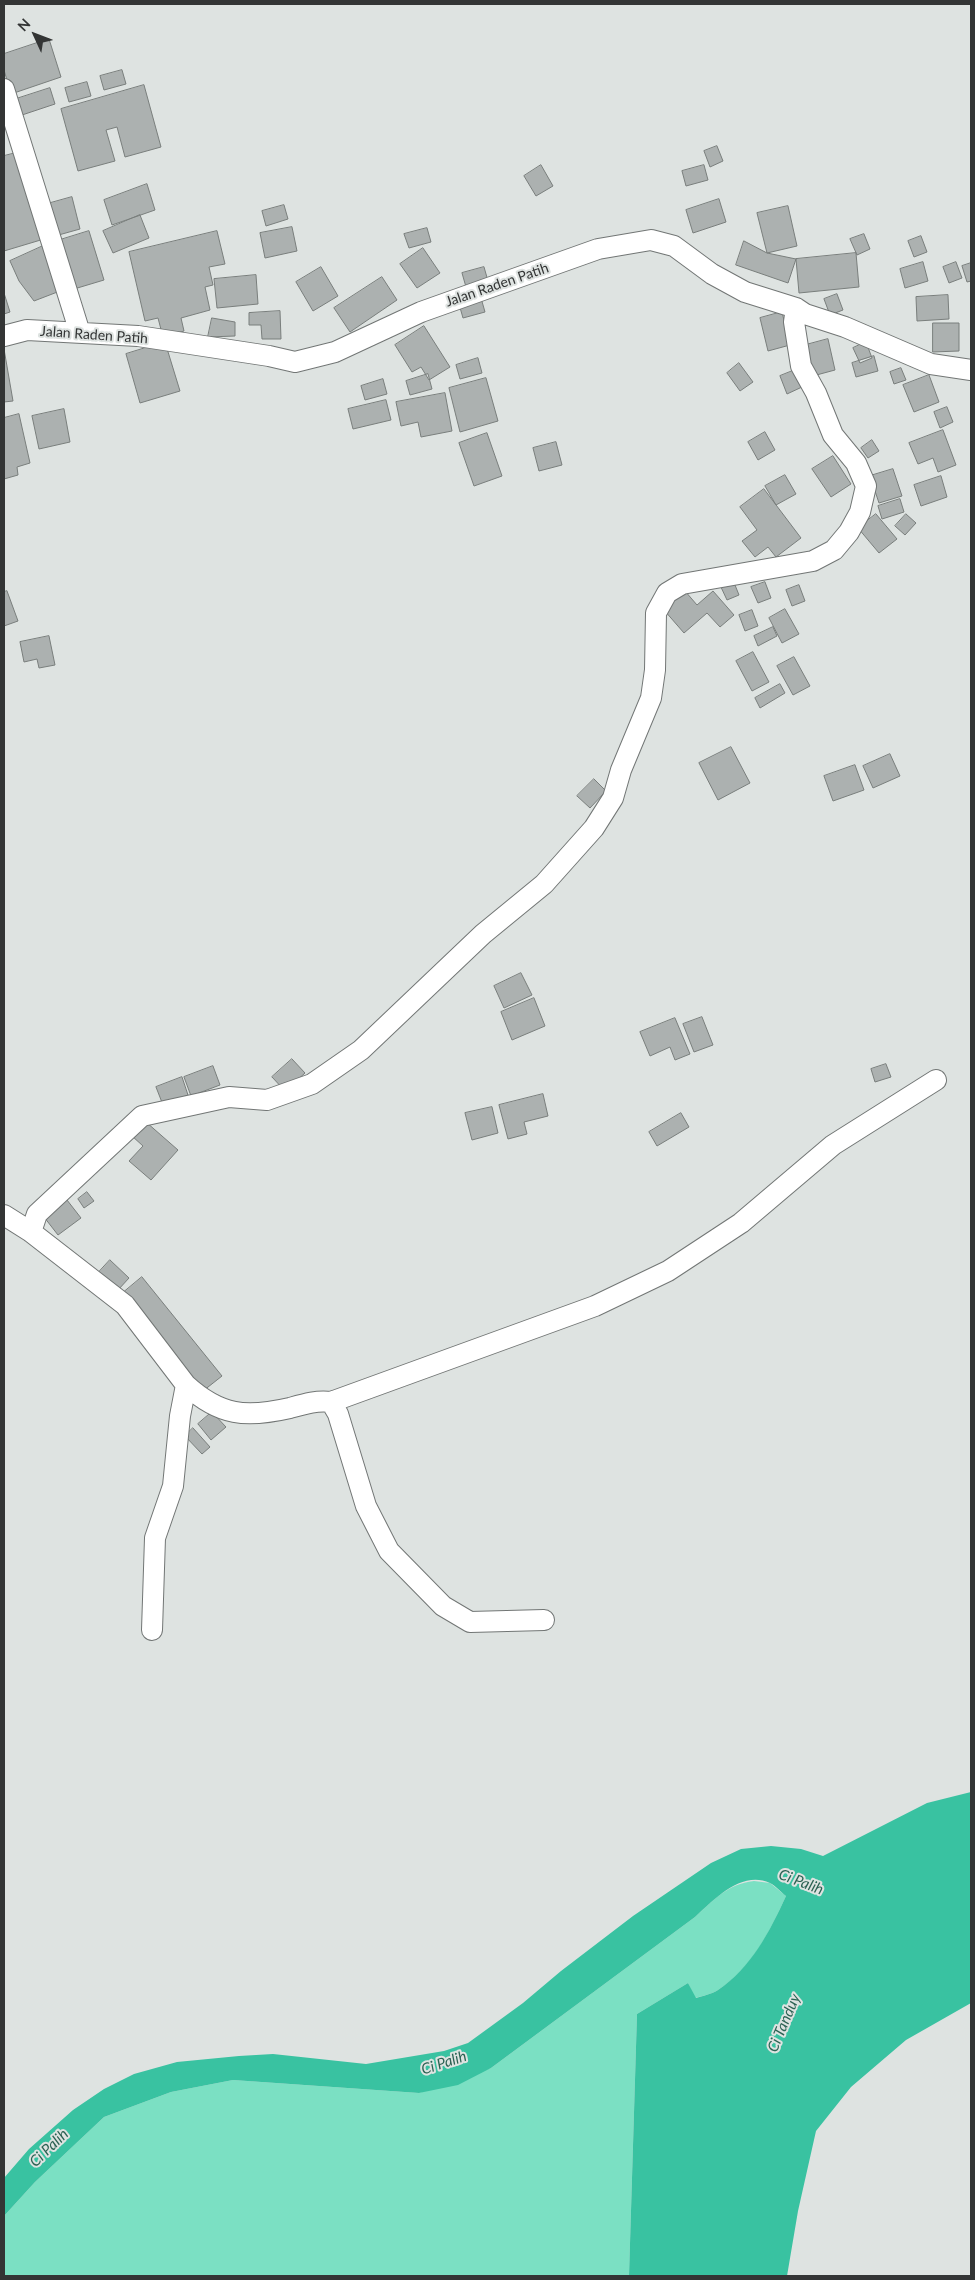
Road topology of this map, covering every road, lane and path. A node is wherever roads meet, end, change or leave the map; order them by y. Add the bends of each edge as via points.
1 (4, 89) edge
2 (796, 308) junction
3 (80, 333) junction
4 (4, 336) edge
5 (971, 370) edge
6 (936, 1080) dead end
7 (4, 1215) edge
8 (31, 1232) junction
9 (186, 1385) junction
10 (332, 1402) junction
11 (544, 1620) dead end
12 (152, 1630) dead end

1 - 3 street
2 - 3 street, Jalan Raden Patih via 745,292 712,274 674,246 651,240 598,249 420,312 335,352 295,362 166,340
2 - 5 street, Jalan Raden Patih via 931,364
2 - 8 street via 794,322 802,366 833,436 856,463 866,486 860,512 849,532 834,550 813,561 682,584 667,593 656,613 651,698 613,798 594,828 544,884 482,934 361,1050 312,1084 267,1100 229,1097 142,1116 37,1214
3 - 4 street, Jalan Raden Patih via 27,330
6 - 10 street via 833,1145 741,1223 668,1270 594,1306
7 - 8 street
8 - 9 street via 125,1306
9 - 10 street via 205,1402 239,1414 280,1410 320,1400
9 - 12 street via 173,1486 155,1538
10 - 11 street via 366,1506 389,1551 443,1606 470,1622

